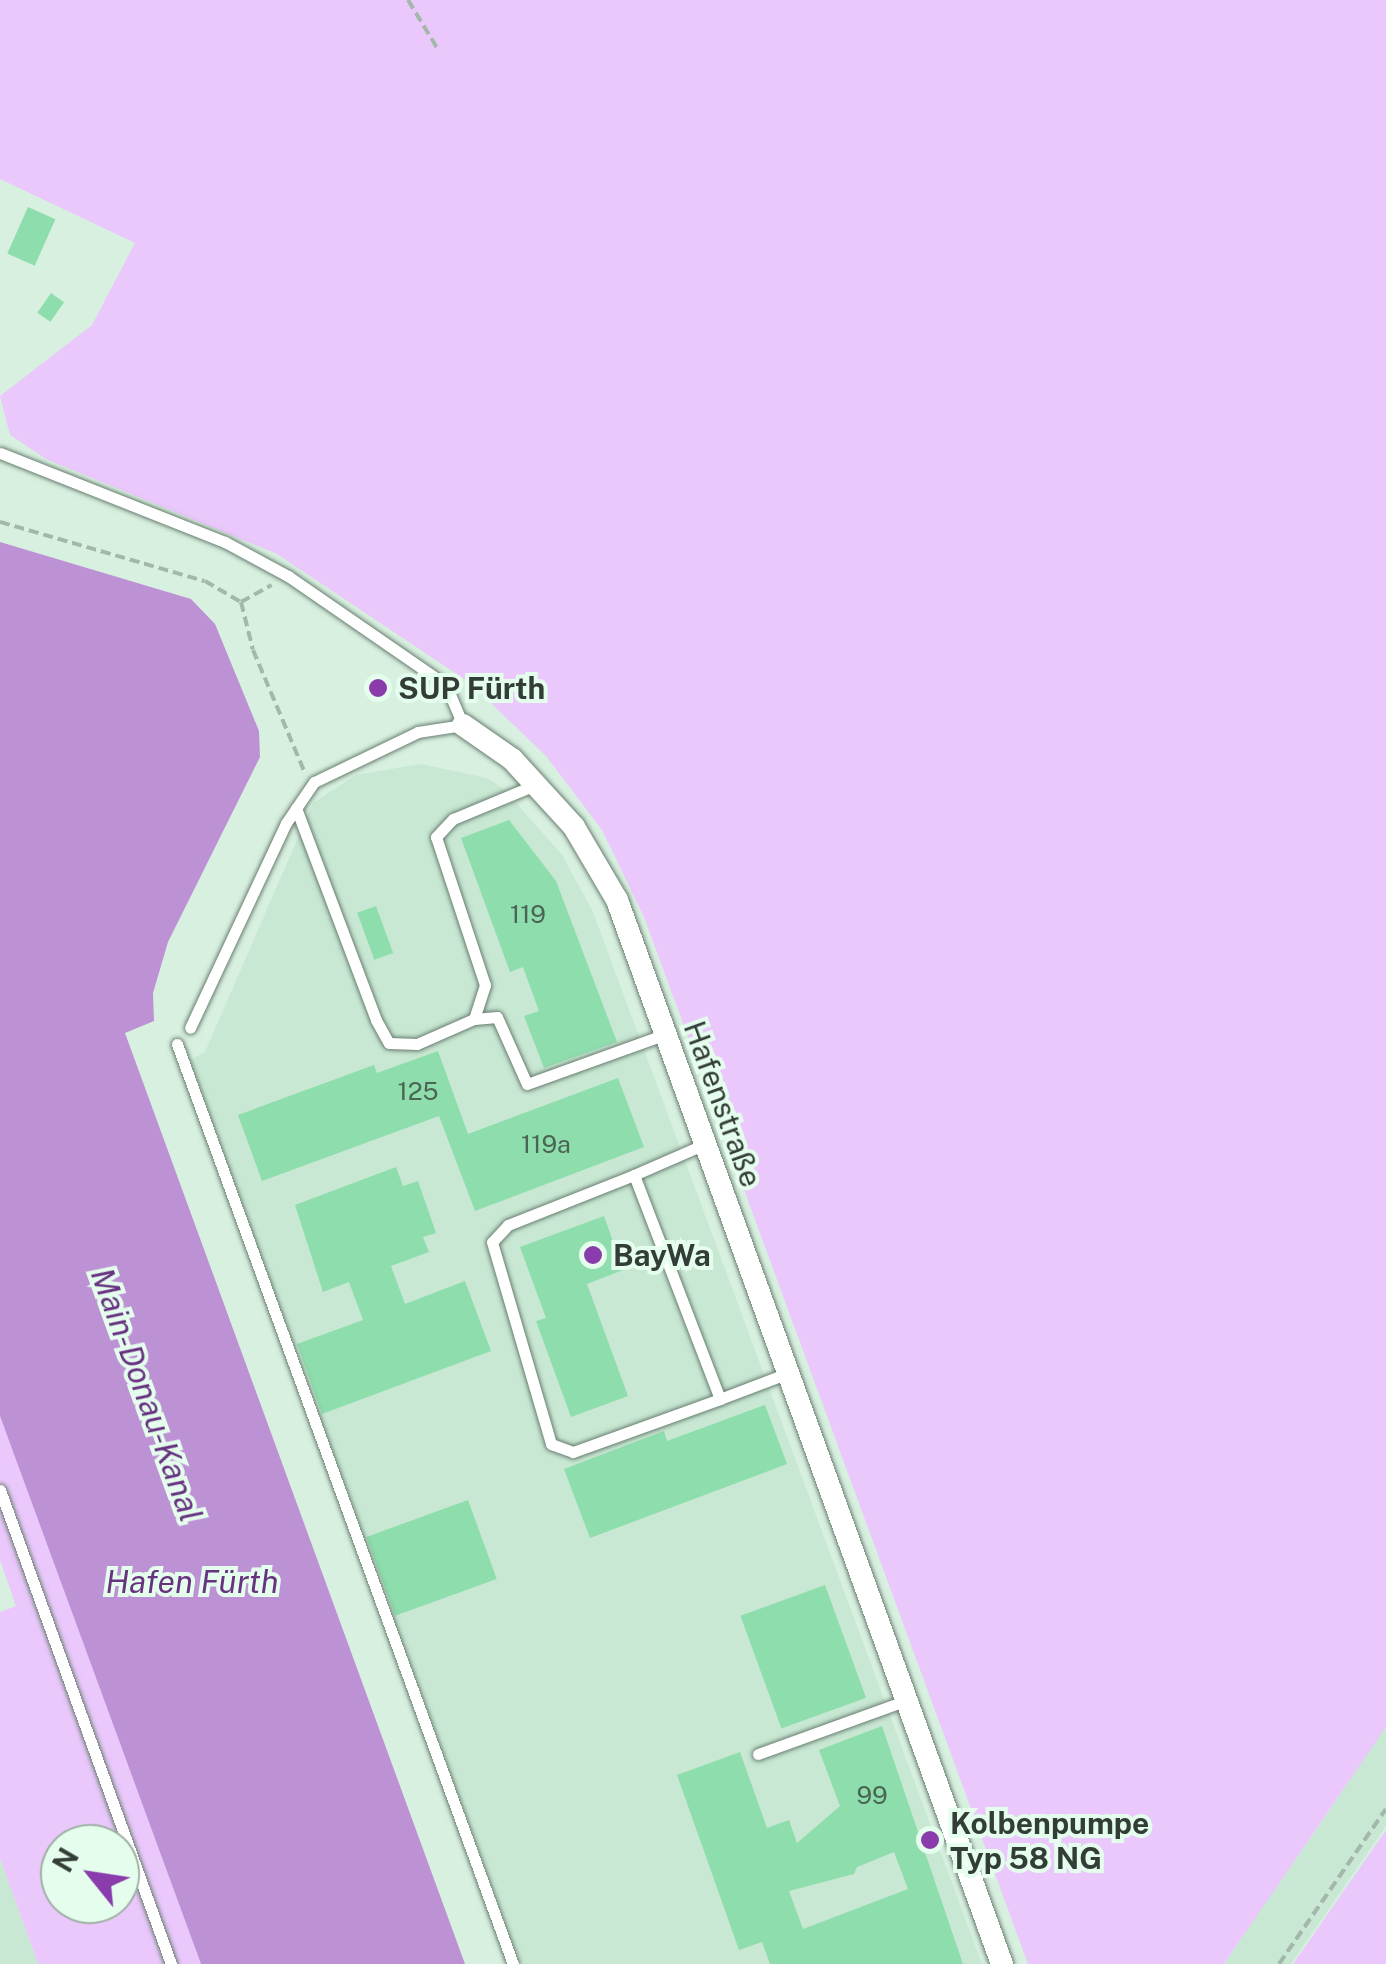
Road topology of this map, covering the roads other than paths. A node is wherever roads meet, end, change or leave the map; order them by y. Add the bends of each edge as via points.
1 (0, 452) edge
2 (463, 724) junction
3 (535, 785) junction
4 (296, 808) junction
5 (474, 1019) junction
6 (190, 1028) dead end
7 (666, 1034) junction
8 (177, 1044) dead end
9 (706, 1144) junction
10 (634, 1175) junction
11 (788, 1373) junction
12 (720, 1399) junction
13 (0, 1490) edge
14 (907, 1700) junction
15 (758, 1754) dead end
16 (171, 1964) edge
17 (513, 1964) edge
18 (1002, 1964) edge

1 - 2 lane via 225,542 288,576 446,685
2 - 3 street, Hafenstraße
2 - 4 lane via 418,732 314,782
3 - 5 lane via 453,818 436,837 485,986
3 - 7 street, Hafenstraße via 574,827 618,900
4 - 5 lane via 388,1043 417,1044
4 - 6 lane
5 - 7 lane via 497,1017 527,1084
7 - 9 street, Hafenstraße
8 - 17 lane
9 - 10 lane
9 - 11 street, Hafenstraße
10 - 12 lane
10 - 12 lane via 508,1225 492,1242 551,1444 573,1452
11 - 12 lane
11 - 14 street, Hafenstraße
13 - 16 lane
14 - 15 lane
14 - 18 street, Hafenstraße

